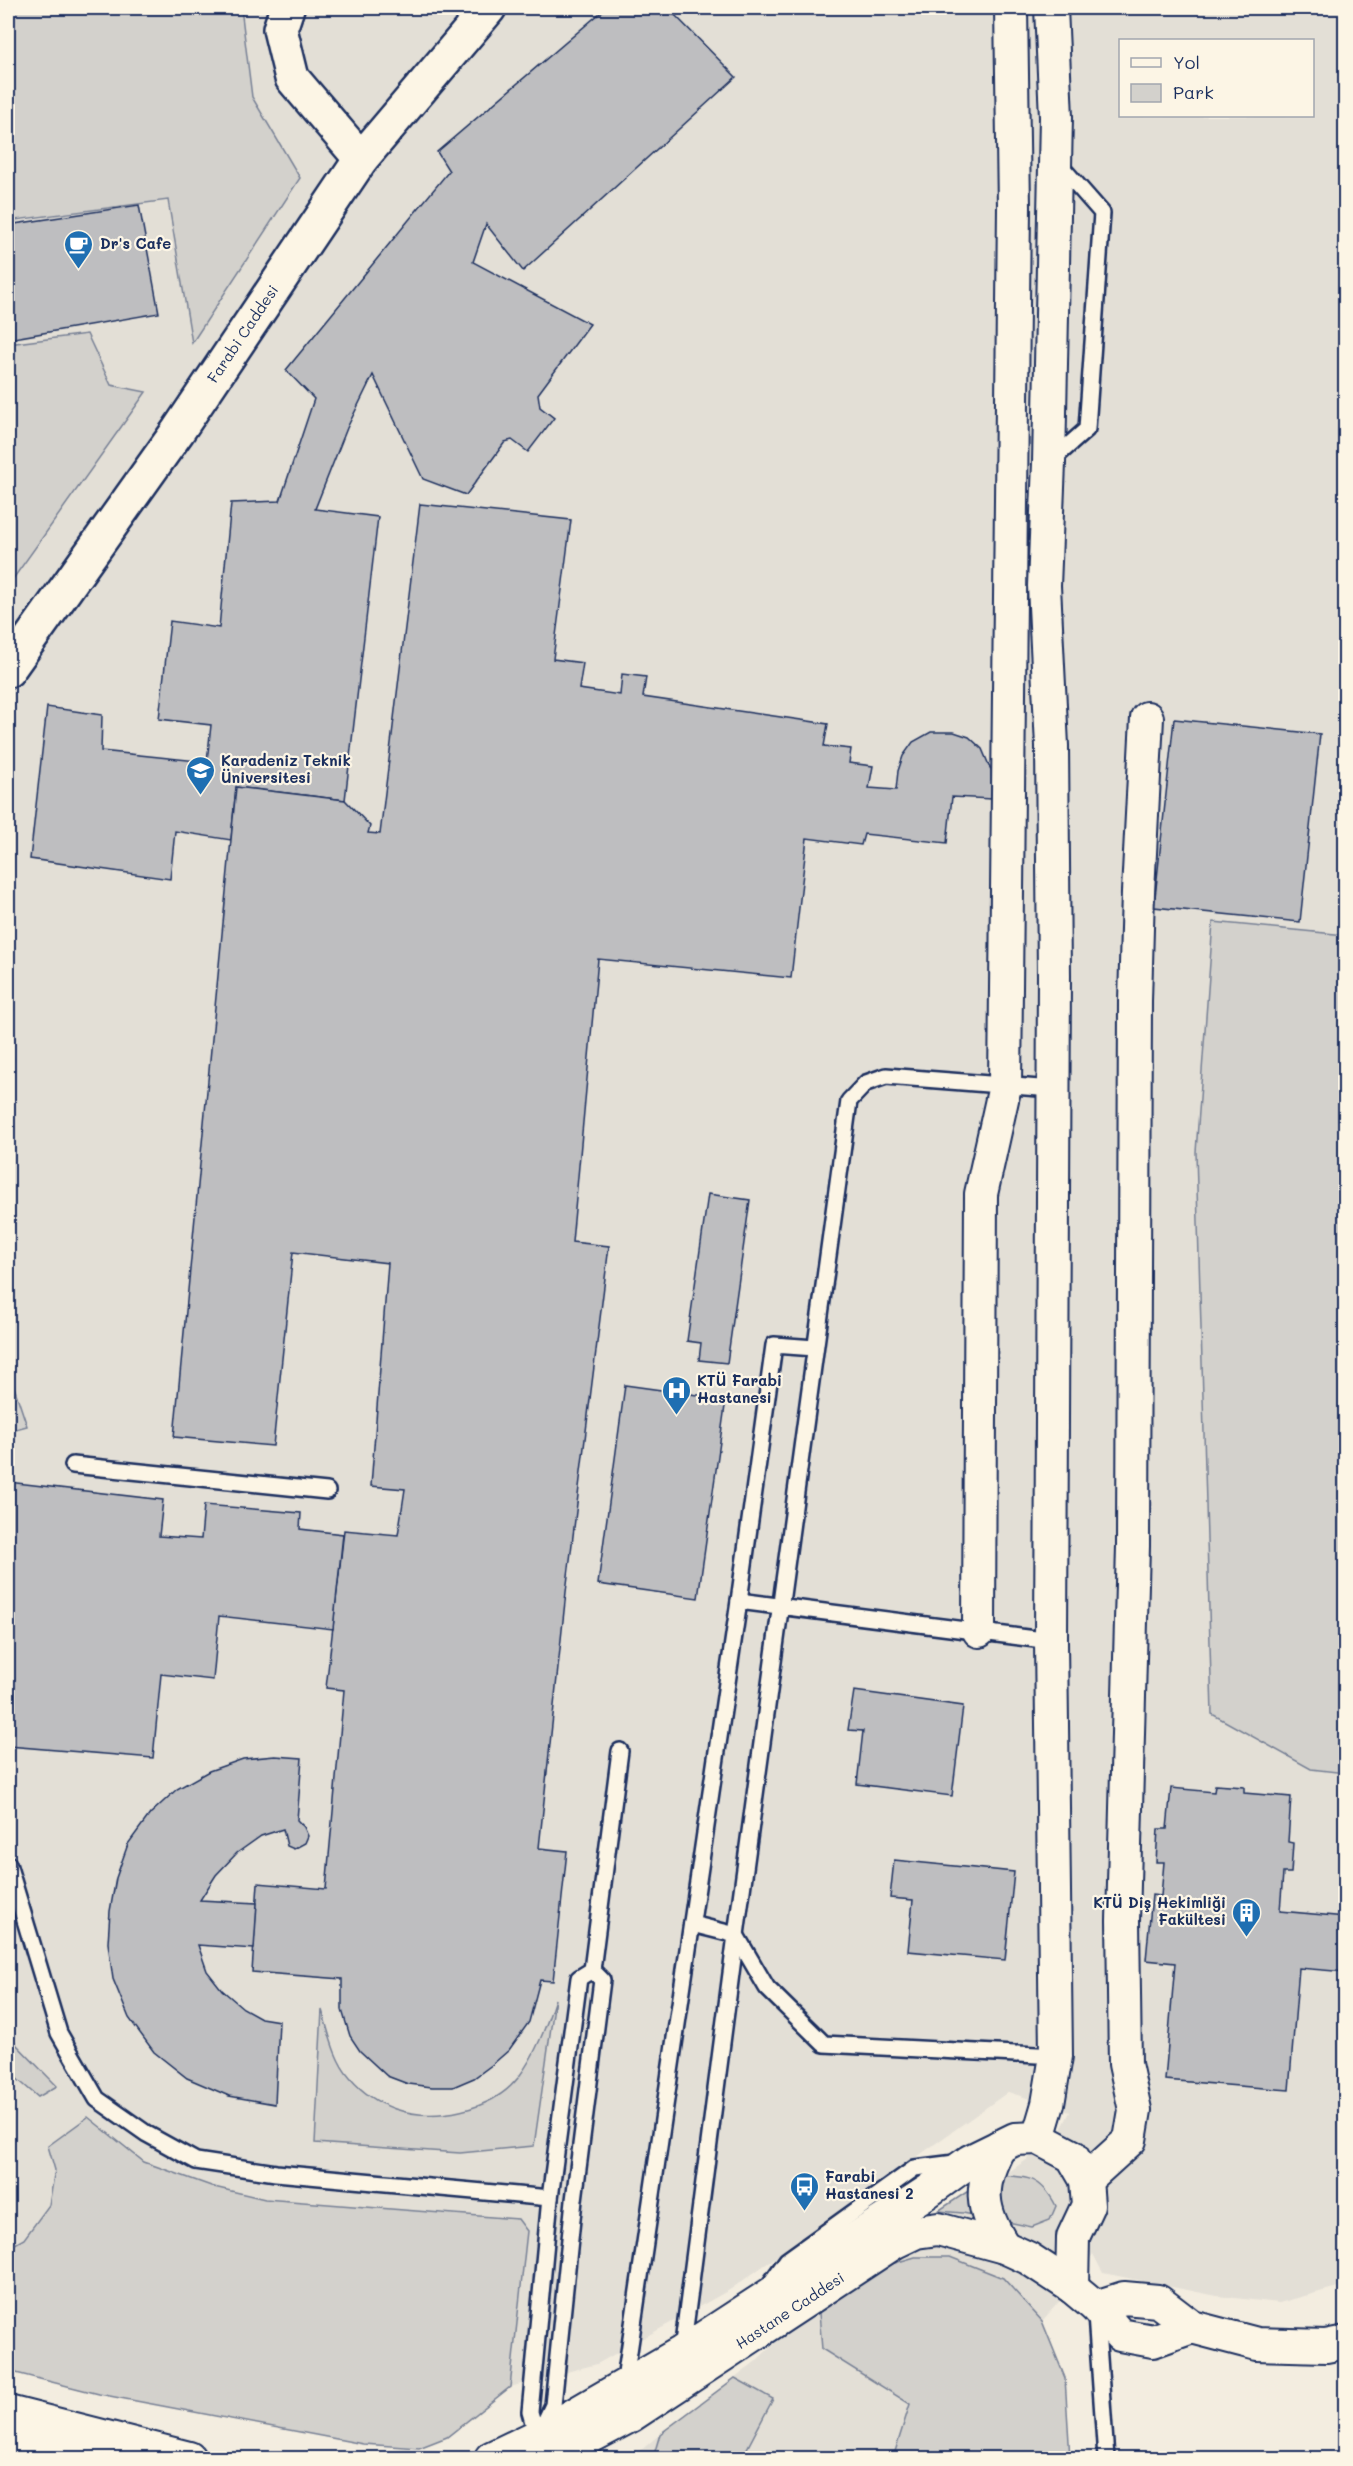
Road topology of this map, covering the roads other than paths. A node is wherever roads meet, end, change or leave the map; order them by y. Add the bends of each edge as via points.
1 (287, 8) edge
2 (489, 8) edge
3 (1011, 8) edge
4 (1051, 8) edge
5 (361, 159) junction
6 (1054, 159) junction
7 (1049, 463) junction
8 (8, 670) edge
9 (1147, 718) dead end
10 (1005, 1086) junction
11 (1052, 1089) junction
12 (815, 1348) junction
13 (73, 1465) dead end
14 (327, 1491) dead end
15 (739, 1600) junction
16 (782, 1605) junction
17 (979, 1631) junction
18 (1051, 1641) junction
19 (620, 1751) dead end
20 (8, 1864) edge
21 (692, 1924) junction
22 (736, 1935) junction
23 (591, 1970) junction
24 (1056, 2056) junction
25 (1038, 2138) junction
26 (1000, 2146) junction
27 (1086, 2180) junction
28 (550, 2198) junction
29 (1073, 2237) junction
30 (1016, 2252) junction
31 (1072, 2287) junction
32 (1096, 2307) junction
33 (1346, 2342) edge
34 (682, 2352) junction
35 (623, 2387) junction
36 (8, 2412) edge
37 (8, 2437) edge
38 (544, 2447) edge
39 (579, 2448) edge
40 (93, 2458) edge
41 (189, 2458) edge
42 (491, 2458) edge
43 (1106, 2458) edge

1 - 5 street via 280,29 292,78
2 - 5 street, Farabi Caddesi
3 - 10 street via 1014,207
4 - 6 street
5 - 8 street, Farabi Caddesi via 178,431
6 - 7 street
6 - 7 lane via 1102,213 1087,429
7 - 11 street via 1044,586 1052,746
9 - 27 street via 1136,990 1133,1546 1123,1921 1125,2064 1135,2110 1130,2140
10 - 11 lane
10 - 12 lane via 886,1076 866,1083 849,1101
10 - 17 street via 981,1194
11 - 18 street
12 - 15 lane via 774,1346
12 - 16 lane
13 - 14 lane
15 - 16 lane
15 - 21 lane
16 - 17 lane
16 - 22 lane
17 - 18 lane
18 - 24 street
19 - 23 lane
20 - 28 lane via 59,2033 98,2099 147,2134 196,2161 276,2173
21 - 22 lane
21 - 35 lane
22 - 24 lane via 767,1988 824,2044
22 - 34 lane
23 - 28 lane via 579,1978
23 - 38 lane via 602,1980 553,2405
24 - 25 street
25 - 26 street, Hastane Caddesi via 1015,2139
25 - 27 street via 1072,2157
26 - 30 street via 987,2169 986,2211
26 - 34 street, Hastane Caddesi via 970,2161
27 - 29 street via 1088,2205
28 - 38 lane via 530,2412
29 - 30 street, Hastane Caddesi via 1057,2251
29 - 31 street
30 - 31 street, Hastane Caddesi
30 - 39 street, Hastane Caddesi via 938,2229 916,2232
31 - 32 street, Hastane Caddesi
32 - 33 street via 1124,2298 1158,2301 1192,2326 1257,2344 1326,2346
32 - 43 lane
34 - 35 street, Hastane Caddesi
35 - 38 street, Hastane Caddesi
36 - 41 street
37 - 40 street
38 - 39 street, Hastane Caddesi
38 - 42 street, Hastane Caddesi

